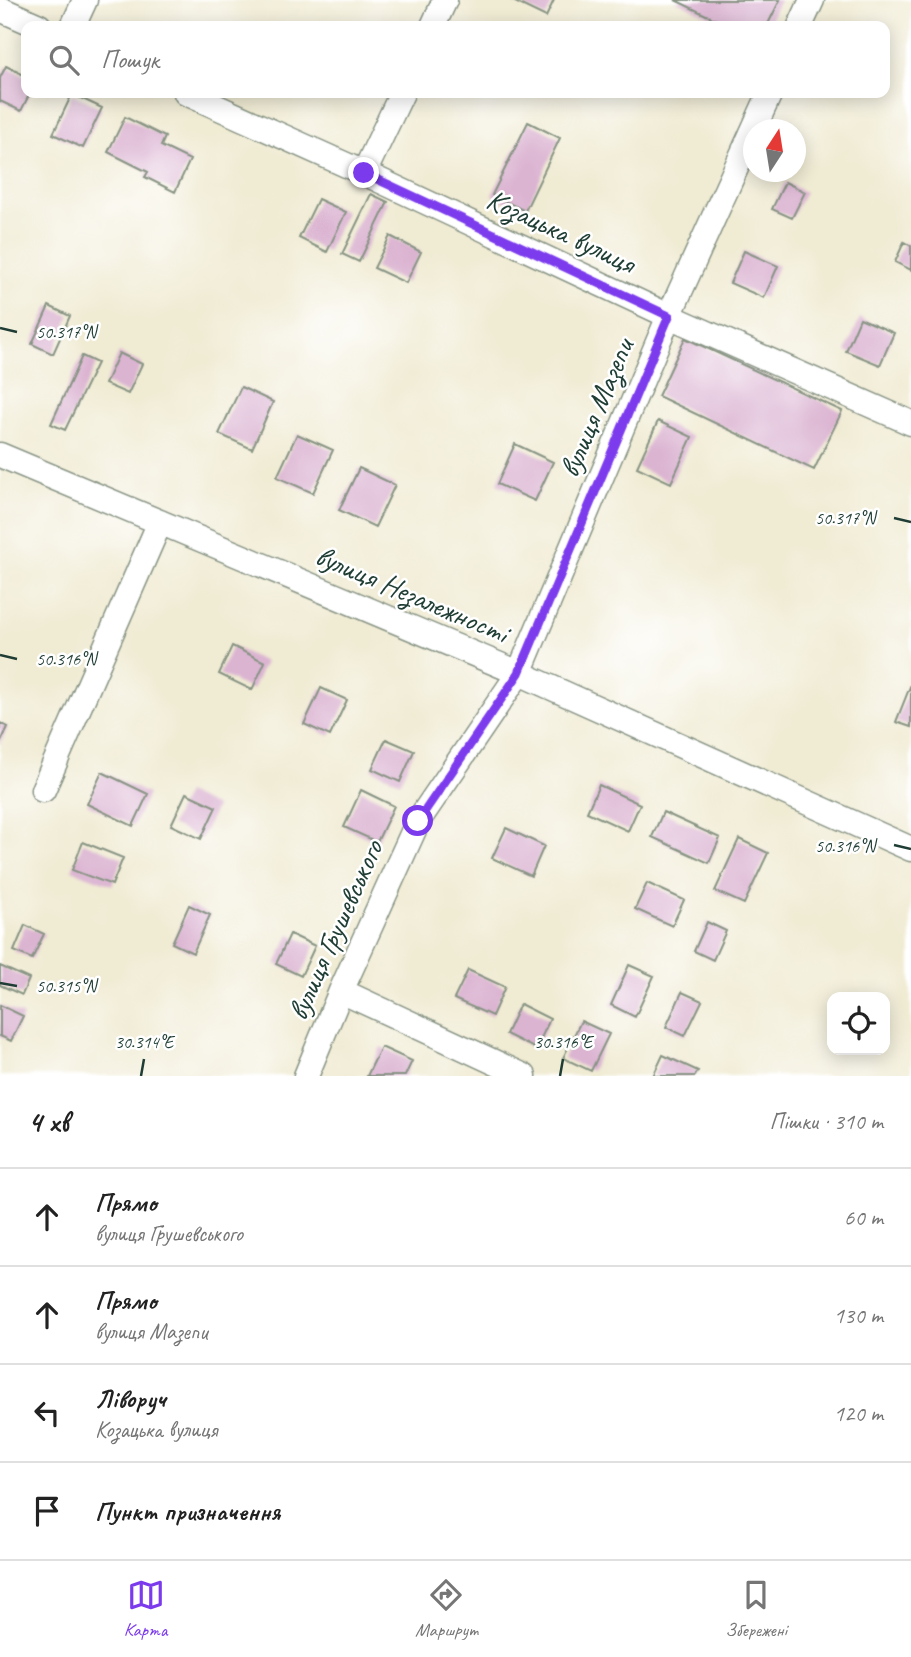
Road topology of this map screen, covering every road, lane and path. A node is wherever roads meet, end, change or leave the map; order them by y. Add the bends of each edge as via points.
1 (85, 0) edge
2 (445, 0) edge
3 (812, 0) edge
4 (0, 9) edge
5 (28, 21) edge
6 (75, 21) edge
7 (435, 21) edge
8 (802, 21) edge
9 (197, 98) edge
10 (400, 98) edge
11 (768, 98) edge
12 (364, 173) junction
13 (669, 316) junction
14 (911, 423) edge
15 (0, 455) edge
16 (160, 522) junction
17 (519, 673) junction
18 (43, 790) dead end
19 (911, 849) edge
20 (341, 991) junction
21 (306, 1076) edge
22 (524, 1076) edge

1 - 6 street
2 - 7 street
3 - 8 street
4 - 5 street
9 - 12 street, Козацька вулиця
10 - 12 street
11 - 13 street, вулиця Мазепи
12 - 13 street, Козацька вулиця
13 - 14 street, Козацька вулиця
13 - 17 street, вулиця Мазепи
15 - 16 street, вулиця Незалежності
16 - 17 street, вулиця Незалежності
16 - 18 street
17 - 19 street, вулиця Незалежності
17 - 20 street, вулиця Грушевського via 418,821
20 - 21 street, вулиця Грушевського
20 - 22 street

